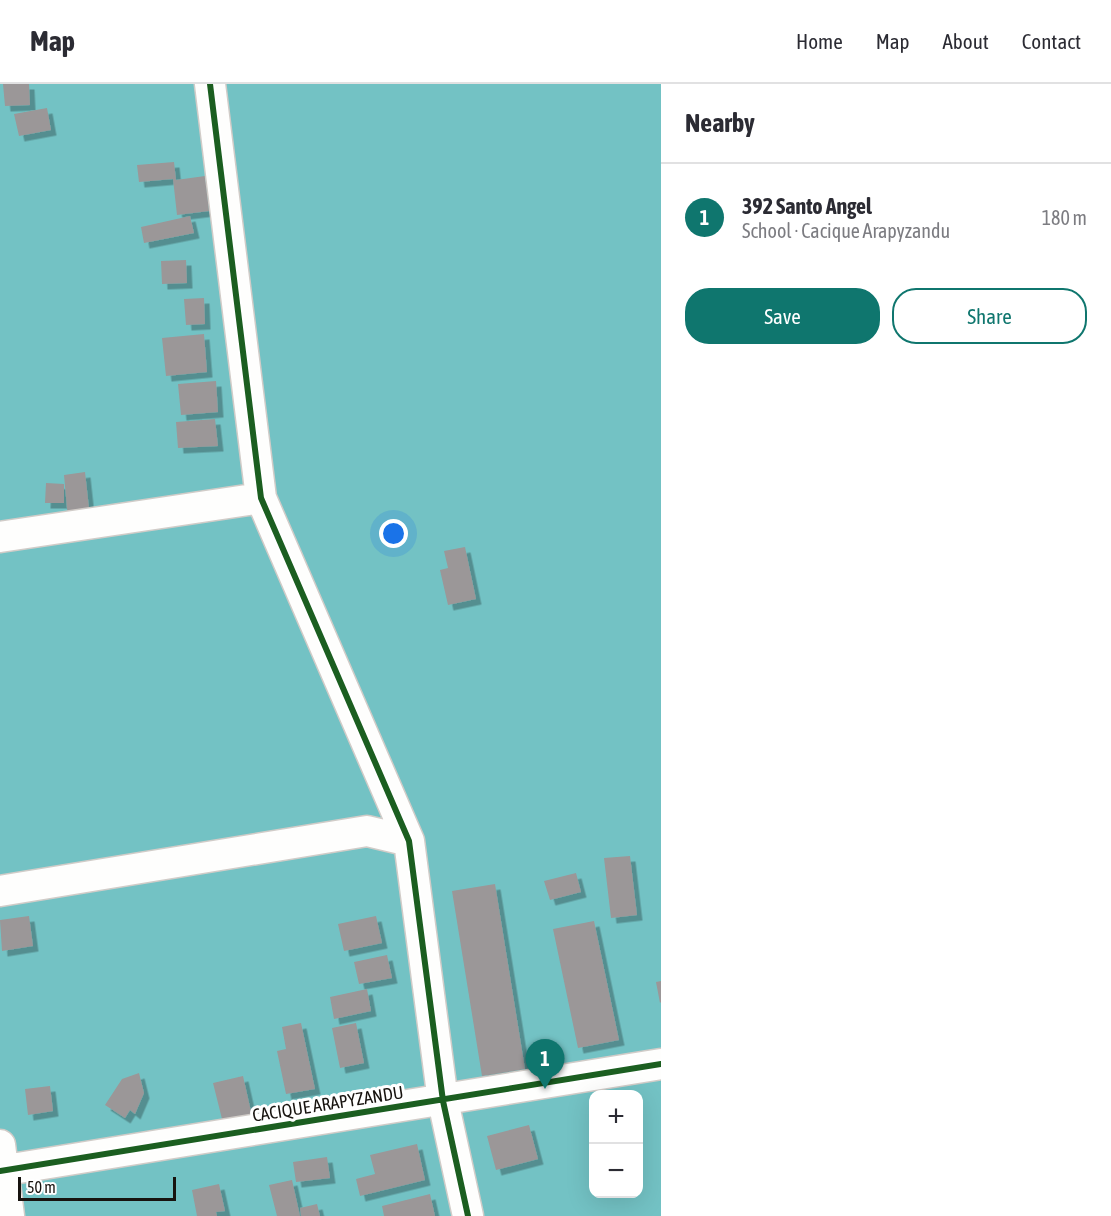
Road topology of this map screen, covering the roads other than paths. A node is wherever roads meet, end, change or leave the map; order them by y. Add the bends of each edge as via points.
1 (210, 84) edge
2 (261, 498) junction
3 (0, 537) edge
4 (410, 842) junction
5 (0, 891) edge
6 (661, 1064) edge
7 (443, 1101) junction
8 (1, 1162) edge
9 (9, 1216) edge
10 (468, 1216) edge

1 - 2 street
2 - 3 street
2 - 4 street
4 - 5 street via 367,831
4 - 7 street
6 - 7 street, CACIQUE ARAPYZANDU
7 - 8 street, CACIQUE ARAPYZANDU
7 - 10 street
8 - 9 street

